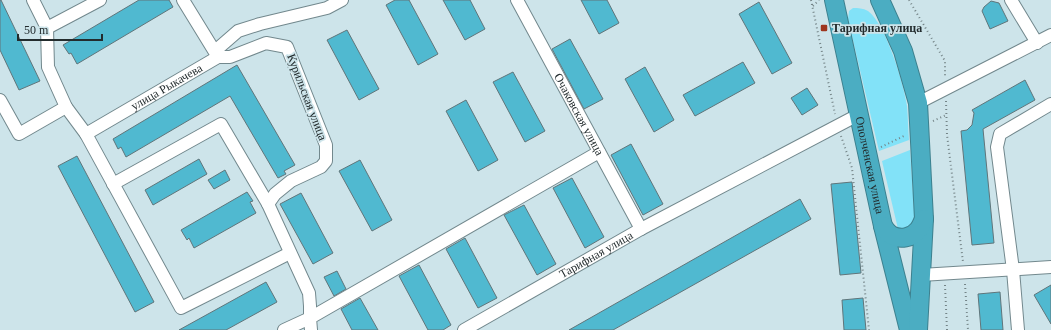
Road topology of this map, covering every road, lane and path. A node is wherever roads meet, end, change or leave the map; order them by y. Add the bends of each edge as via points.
1 (33, 0) edge
2 (100, 0) edge
3 (183, 0) edge
4 (342, 0) edge
5 (517, 0) edge
6 (811, 0) edge
7 (819, 0) edge
8 (834, 0) edge
9 (847, 0) edge
10 (909, 0) edge
11 (1011, 0) edge
12 (877, 1) edge
13 (812, 6) junction
14 (839, 19) junction
15 (47, 28) junction
16 (1051, 35) edge
17 (1037, 43) junction
18 (218, 57) junction
19 (946, 89) junction
20 (918, 103) junction
21 (1051, 104) edge
22 (1, 105) edge
23 (66, 107) junction
24 (858, 115) junction
25 (946, 115) junction
26 (838, 126) junction
27 (920, 128) junction
28 (86, 134) junction
29 (599, 152) junction
30 (867, 154) junction
31 (850, 162) junction
32 (113, 184) junction
33 (268, 204) junction
34 (924, 219) junction
35 (883, 226) junction
36 (641, 229) junction
37 (290, 253) junction
38 (1051, 267) edge
39 (1013, 270) junction
40 (964, 272) junction
41 (945, 274) junction
42 (921, 275) junction
43 (310, 324) edge
44 (284, 330) edge
45 (464, 330) edge
46 (869, 330) edge
47 (908, 330) edge
48 (918, 330) edge
49 (947, 330) edge
50 (968, 330) edge
51 (1018, 330) edge

1 - 15 street
2 - 15 street
3 - 18 street
4 - 18 street via 327,8 238,31 215,51
5 - 29 street, Очаковская улица
6 - 13 path
7 - 13 path
8 - 14 highway, Ополченская улица
9 - 14 highway via 840,9
10 - 19 path via 945,61
11 - 17 street
12 - 20 highway via 902,51
13 - 26 path
14 - 24 highway, Ополченская улица
15 - 23 street via 48,68
16 - 17 street
17 - 19 street
18 - 28 street, улица Рыкачева
18 - 33 street, Курильская улица via 230,57 266,43 287,47 326,145 326,160 321,167 291,181 275,194
19 - 20 street
19 - 25 path
20 - 27 highway
21 - 39 street via 1000,134 997,147
22 - 23 street via 19,134
23 - 28 street
24 - 26 street, Тарифная улица
24 - 30 highway, Ополченская улица
25 - 27 path
25 - 40 path
26 - 31 path
26 - 36 street, Тарифная улица
27 - 30 path
27 - 34 highway
28 - 32 street
29 - 36 street, Очаковская улица
29 - 43 street
30 - 31 path
30 - 35 highway, Ополченская улица
31 - 46 path
32 - 33 street via 221,124
32 - 37 street via 181,308
33 - 37 street
34 - 35 highway via 918,230 908,237 890,235
34 - 42 highway
35 - 47 highway, Ополченская улица
36 - 45 street, Тарифная улица
37 - 43 street via 309,293
38 - 39 street
39 - 40 street
39 - 51 street
40 - 41 street
40 - 50 path
41 - 42 street
41 - 49 path
42 - 48 highway
43 - 44 street

